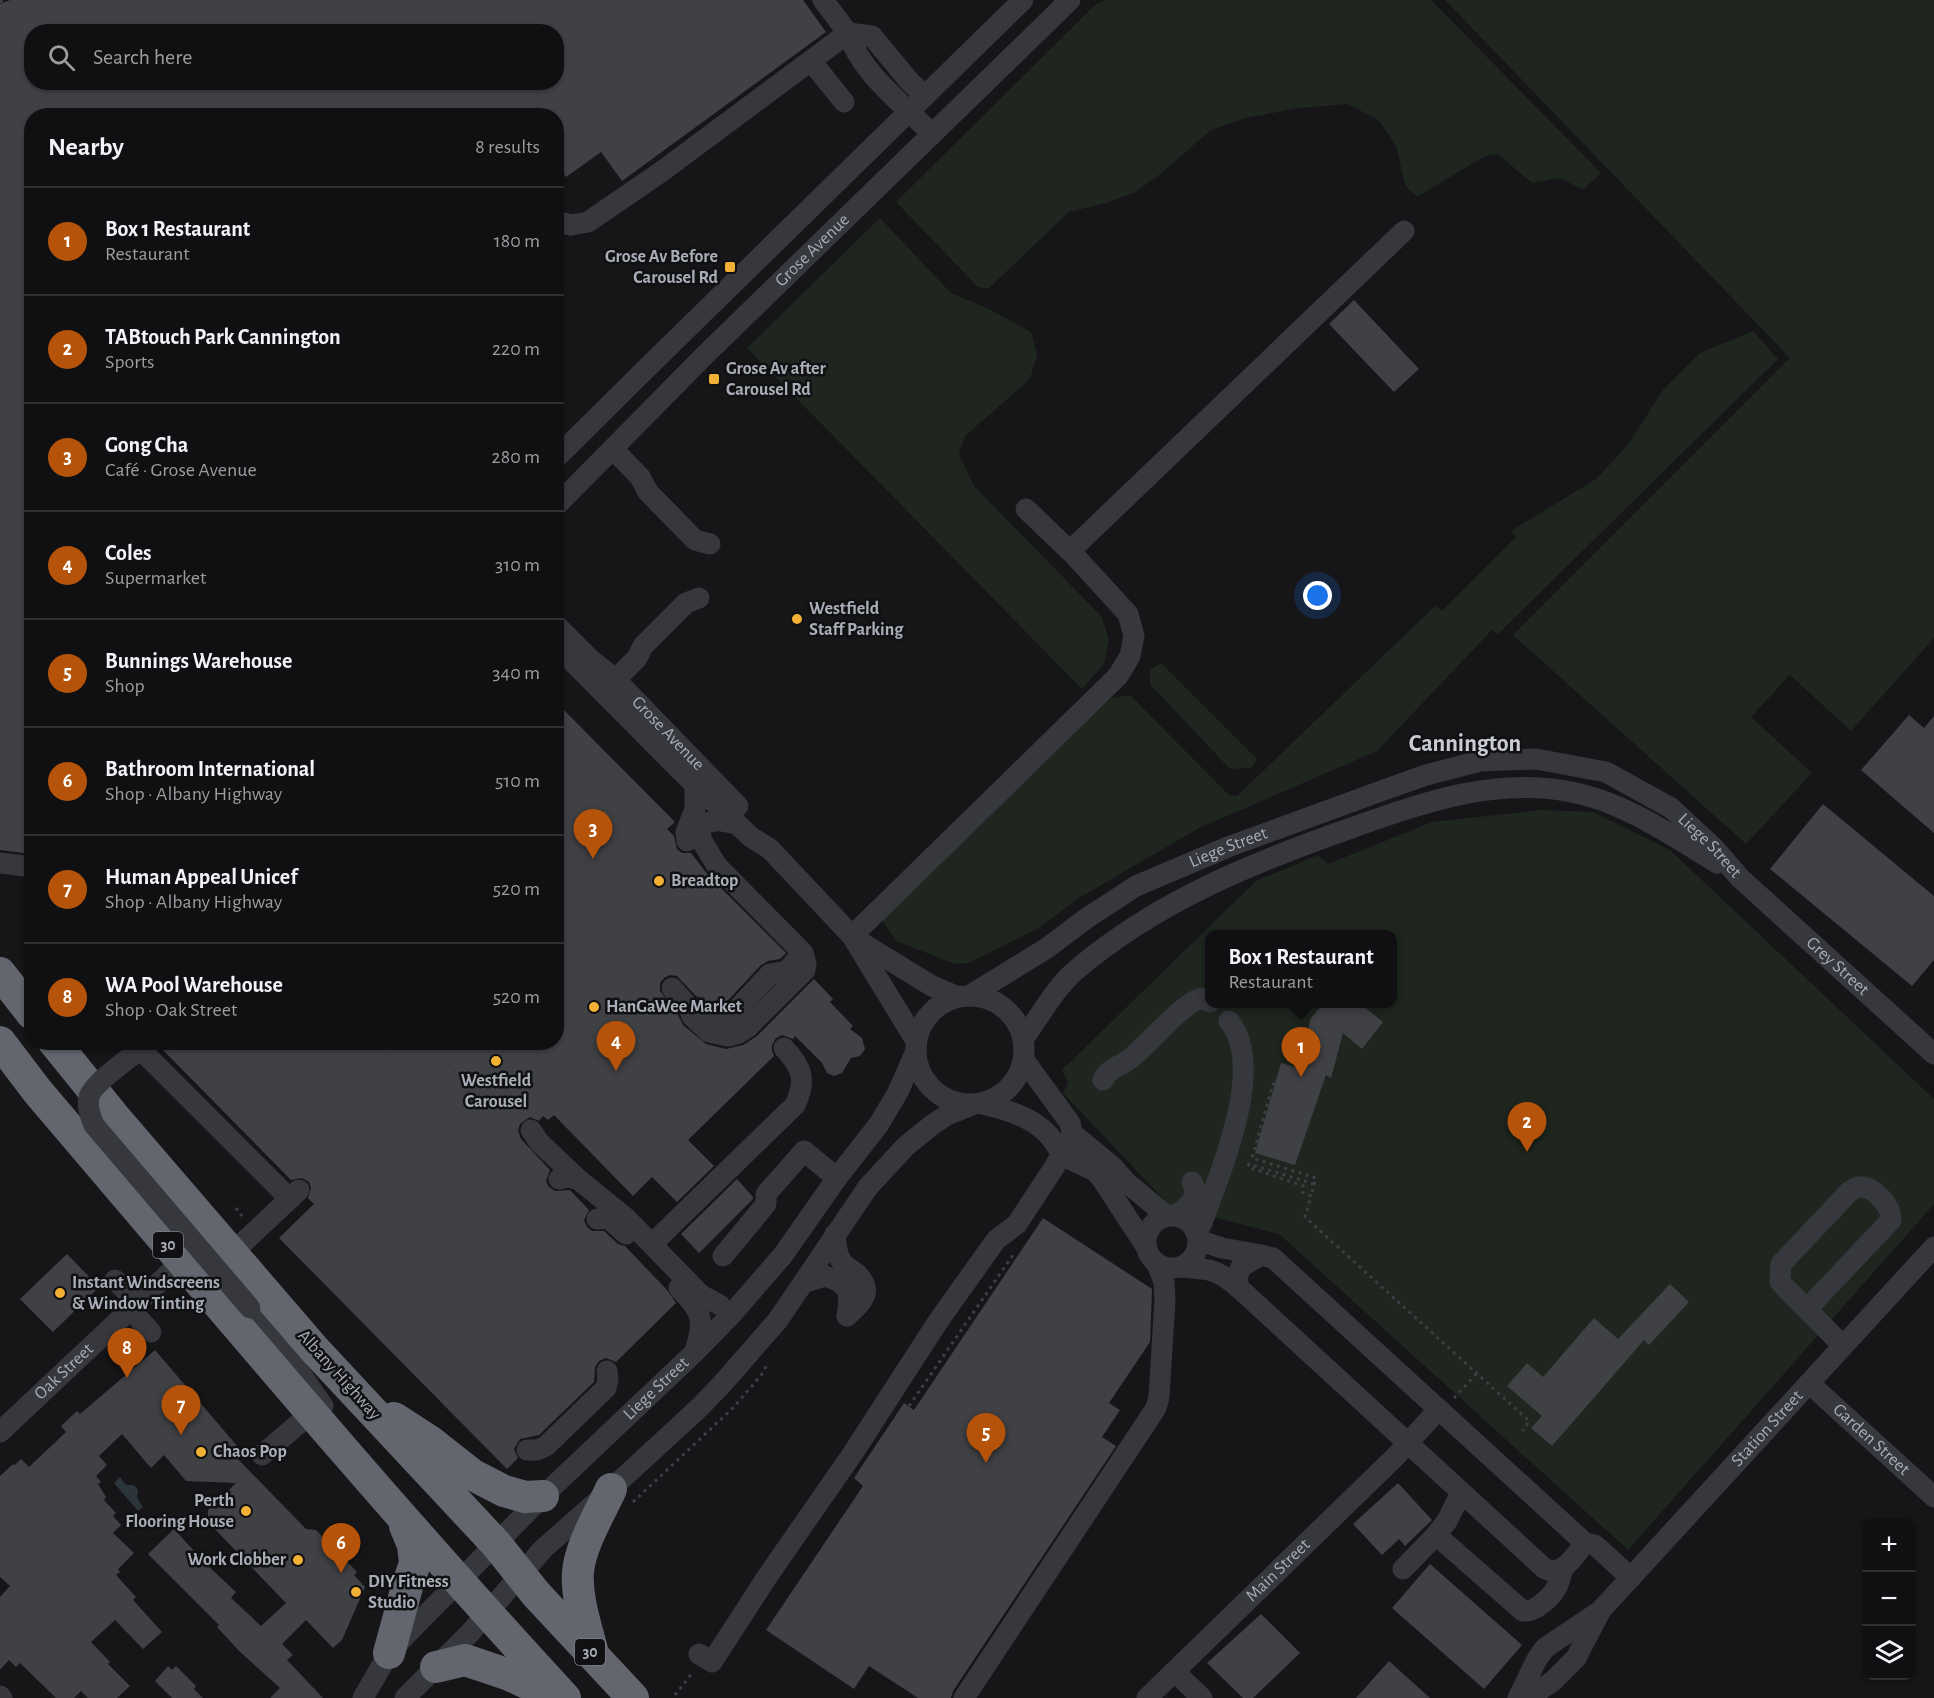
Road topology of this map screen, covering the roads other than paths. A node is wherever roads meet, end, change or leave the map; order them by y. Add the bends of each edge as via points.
1 (823, 0) edge
2 (1023, 0) edge
3 (1070, 0) edge
4 (848, 33) junction
5 (811, 62) junction
6 (925, 96) junction
7 (844, 102) dead end
8 (910, 111) junction
9 (932, 134) junction
10 (564, 223) edge
11 (1404, 231) dead end
12 (564, 445) edge
13 (613, 449) junction
14 (564, 455) edge
15 (587, 476) junction
16 (640, 477) dead end
17 (564, 498) edge
18 (1026, 509) dead end
19 (1070, 551) junction
20 (564, 633) edge
21 (564, 651) edge
22 (637, 658) dead end
23 (610, 686) junction
24 (695, 784) junction
25 (737, 824) junction
26 (697, 846) junction
27 (770, 849) junction
28 (0, 863) edge
29 (24, 866) edge
30 (1740, 878) junction
31 (852, 936) junction
32 (798, 964) junction
33 (0, 973) edge
34 (672, 988) dead end
35 (964, 996) junction
36 (1205, 1000) edge
37 (24, 1004) edge
38 (688, 1006) junction
39 (1229, 1021) dead end
40 (1024, 1038) junction
41 (0, 1042) edge
42 (916, 1046) junction
43 (784, 1048) dead end
44 (60, 1050) edge
45 (140, 1050) edge
46 (141, 1050) edge
47 (1934, 1054) edge
48 (1024, 1060) junction
49 (0, 1075) edge
50 (1103, 1080) dead end
51 (38, 1092) junction
52 (977, 1104) junction
53 (1072, 1133) junction
54 (533, 1141) dead end
55 (1061, 1155) junction
56 (837, 1178) junction
57 (1192, 1182) dead end
58 (1171, 1216) junction
59 (597, 1219) dead end
60 (662, 1234) junction
61 (835, 1234) junction
62 (1197, 1236) junction
63 (1145, 1245) junction
64 (1934, 1246) edge
65 (231, 1254) junction
66 (723, 1256) dead end
67 (1261, 1256) junction
68 (182, 1261) junction
69 (1157, 1264) junction
70 (1180, 1267) junction
71 (116, 1280) dead end
72 (803, 1283) junction
73 (1239, 1288) junction
74 (134, 1306) junction
75 (1807, 1309) junction
76 (726, 1310) junction
77 (151, 1332) dead end
78 (1843, 1346) junction
79 (694, 1353) junction
80 (607, 1371) dead end
81 (1809, 1383) junction
82 (358, 1396) junction
83 (1439, 1409) junction
84 (311, 1413) junction
85 (0, 1432) edge
86 (1408, 1442) junction
87 (339, 1445) junction
88 (526, 1450) dead end
89 (262, 1455) dead end
90 (611, 1489) junction
91 (1461, 1493) junction
92 (543, 1496) junction
93 (1934, 1497) edge
94 (403, 1519) junction
95 (1436, 1534) junction
96 (1585, 1543) junction
97 (496, 1545) junction
98 (1563, 1568) junction
99 (1403, 1569) dead end
100 (521, 1574) junction
101 (1631, 1578) junction
102 (459, 1582) junction
103 (1601, 1611) junction
104 (487, 1614) junction
105 (389, 1653) junction
106 (593, 1656) junction
107 (697, 1662) road end
108 (436, 1667) junction
109 (1175, 1672) junction
110 (363, 1698) edge
111 (405, 1698) edge
112 (563, 1698) edge
113 (633, 1698) edge
114 (964, 1698) edge
115 (1147, 1698) edge
116 (1202, 1698) edge
117 (1518, 1698) edge
118 (1528, 1698) edge

1 - 4 street
2 - 6 street, Grose Avenue
3 - 9 street, Grose Avenue
4 - 5 street
4 - 6 street via 872,36
4 - 8 street via 853,49 893,97
5 - 7 street
5 - 10 street via 588,222
6 - 8 street, Grose Avenue
8 - 9 street
8 - 12 street, Grose Avenue
9 - 13 street, Grose Avenue
11 - 19 street
13 - 15 street, Grose Avenue
13 - 16 street
14 - 15 street
15 - 17 street, Grose Avenue
18 - 19 street
19 - 31 street via 1128,614 1134,636 1130,656 1111,683
20 - 23 street, Grose Avenue
21 - 23 street, Grose Avenue
22 - 23 street
23 - 24 street, Grose Avenue
23 - 27 street, Grose Avenue via 760,829
24 - 25 street, Grose Avenue
24 - 26 street via 695,809 686,839
25 - 26 street via 714,819 708,822 701,827
25 - 27 street, Grose Avenue
26 - 32 street
27 - 31 street, Grose Avenue
28 - 29 street
30 - 35 street, Liege Street via 1671,808 1606,772 1536,759 1480,761 1417,778 1228,847 1136,886 1047,948
30 - 40 street, Liege Street via 1605,800 1529,787 1478,790 1427,802 1294,848 1171,904 1074,972
30 - 47 street, Grey Street
31 - 35 street, Grose Avenue via 932,986
31 - 42 street, Grose Avenue
32 - 38 street via 770,974 728,1019 713,1020
32 - 38 street via 739,1033 728,1036 709,1032 692,1016
33 - 37 highway
34 - 38 street
35 - 40 street via 990,999 1008,1011
35 - 42 street via 941,1004 930,1013
36 - 50 street via 1191,1002 1172,1030 1139,1062 1106,1072
39 - 62 street via 1241,1041 1235,1133 1226,1145
40 - 48 street
41 - 51 highway, 30
42 - 52 street via 920,1072 932,1090 950,1101
42 - 56 street, Liege Street via 898,1092 879,1124
43 - 60 street via 801,1074 802,1090 795,1105
44 - 65 highway, Albany Highway / 30
45 - 87 street, bridge via 89,1094 88,1110 94,1125 271,1331 327,1413
46 - 65 street via 294,1194
48 - 52 street via 1010,1088
48 - 53 street via 1070,1123
49 - 51 highway
51 - 68 highway, 30
52 - 55 street via 1004,1109 1041,1126
52 - 61 street via 932,1125 906,1146 867,1187
53 - 55 street via 1069,1148
53 - 58 street
54 - 60 street via 569,1179 626,1218
55 - 63 street via 1095,1171
55 - 107 street via 1017,1224 996,1239 934,1317 735,1616 712,1662
56 - 66 street via 804,1151 766,1194 766,1204
56 - 76 street, Liege Street via 783,1255
57 - 58 street via 1194,1199 1186,1209
58 - 62 street via 1188,1221
58 - 63 street via 1159,1218 1148,1229
59 - 79 street via 608,1218 615,1223 696,1305 701,1335
60 - 76 street
61 - 72 street
61 - 72 street via 838,1255 864,1283 862,1302 847,1316 850,1296 846,1287 825,1276
62 - 67 street via 1222,1248
62 - 70 street via 1198,1247 1192,1259
63 - 69 street
64 - 78 street, Station Street
65 - 82 highway, Albany Highway / 30
67 - 73 street via 1241,1267 1237,1277
67 - 83 street via 1274,1258
68 - 74 street, Oak Street
68 - 84 highway, 30
69 - 70 street
69 - 114 street via 1165,1299 1158,1403
70 - 73 street via 1223,1274
71 - 74 street
72 - 90 street via 778,1320 723,1383
73 - 86 street
74 - 77 street
74 - 85 street, Oak Street
75 - 75 street via 1779,1282 1781,1264 1849,1192 1859,1187 1869,1189 1887,1204 1891,1220
75 - 78 street
76 - 79 street, Liege Street
78 - 81 street, Station Street
79 - 92 street, Liege Street
80 - 88 street via 606,1388 546,1446
81 - 93 street, Garden Street
81 - 101 street, Station Street
82 - 92 highway via 504,1491 525,1497
82 - 97 highway, Albany Highway / 30
83 - 86 street, Main Street
83 - 96 street
84 - 87 highway, 30
84 - 89 street
86 - 91 street
86 - 109 street, Main Street
87 - 94 highway, 30
90 - 100 street via 543,1549
90 - 106 highway via 578,1571
91 - 95 street
91 - 98 street via 1544,1568 1556,1572
92 - 97 street, Liege Street
94 - 102 highway, 30
94 - 105 highway via 415,1563
95 - 98 street via 1523,1611 1535,1610 1556,1588
95 - 99 street
96 - 98 street
96 - 101 street via 1595,1545
97 - 100 highway, Albany Highway / 30
97 - 102 street, Liege Street
100 - 104 street
100 - 106 highway, Albany Highway / 30
101 - 103 street, Station Street
102 - 104 highway, 30
102 - 105 street, Liege Street
103 - 117 street, Station Street via 1545,1648
103 - 118 street, Station Street via 1576,1658
104 - 108 street
104 - 112 highway, 30
105 - 110 street, Liege Street
106 - 113 highway, Albany Highway / 30
108 - 111 street
108 - 112 highway via 465,1660
109 - 115 street, Main Street
109 - 116 street

